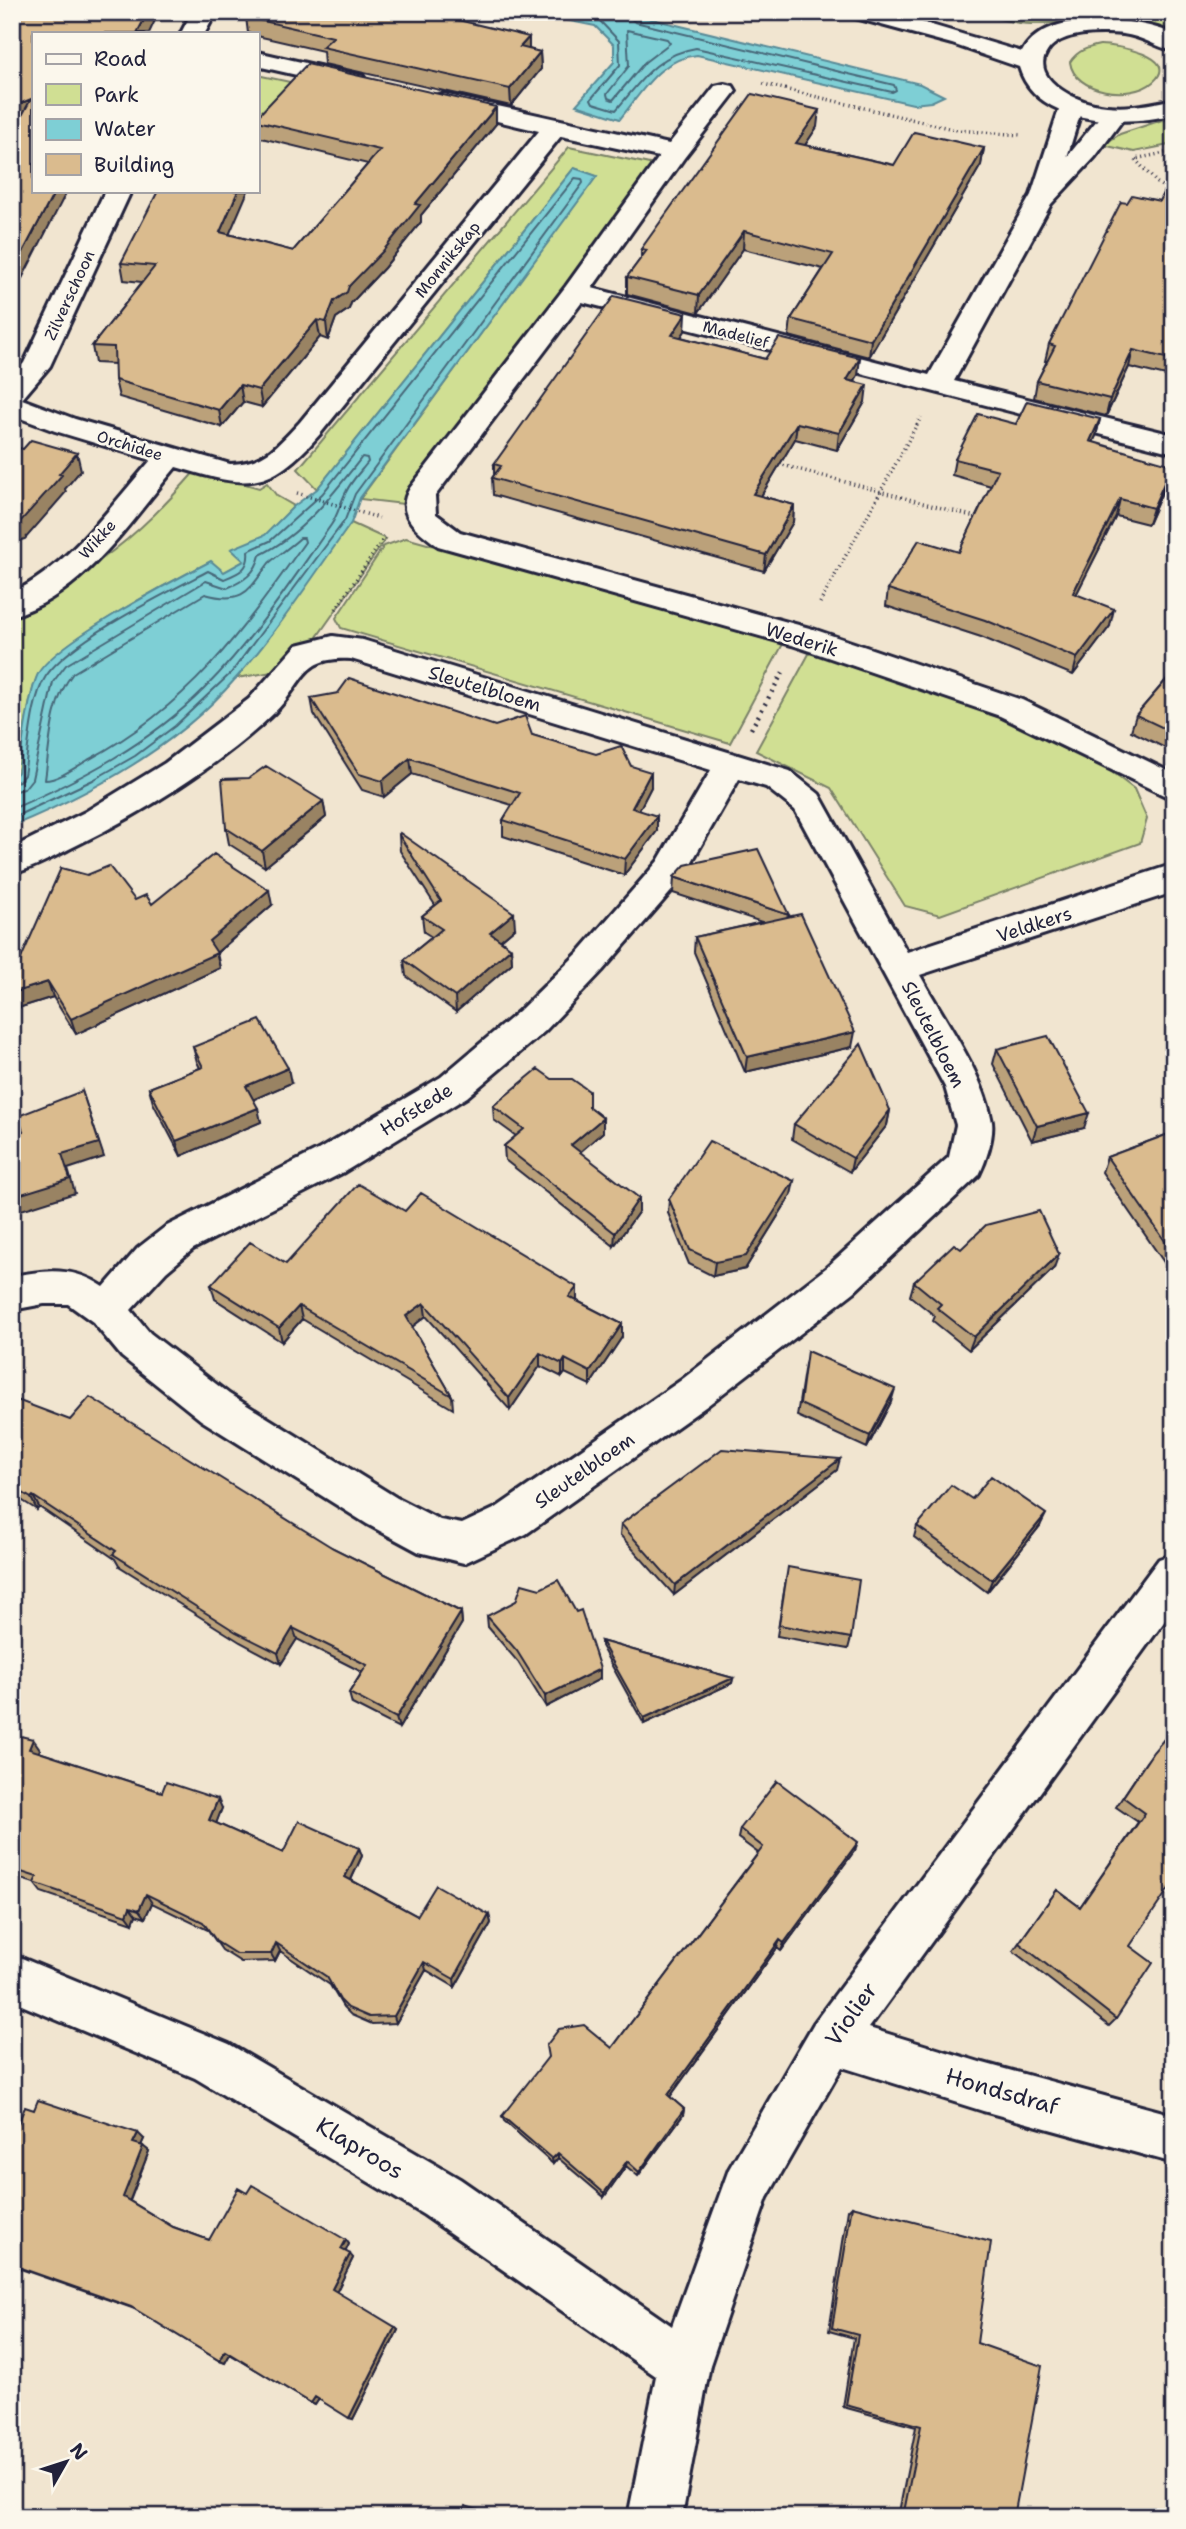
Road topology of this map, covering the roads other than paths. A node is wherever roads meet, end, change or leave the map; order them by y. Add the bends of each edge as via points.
1 (204, 12) edge
2 (860, 12) edge
3 (894, 12) edge
4 (194, 32) edge
5 (1048, 38) junction
6 (1174, 44) edge
7 (259, 59) edge
8 (1031, 63) junction
9 (379, 87) edge
10 (724, 91) road end
11 (419, 96) edge
12 (1071, 104) junction
13 (1174, 106) edge
14 (1115, 114) junction
15 (555, 127) junction
16 (675, 153) junction
17 (118, 192) edge
18 (1040, 201) junction
19 (576, 292) junction
20 (937, 386) junction
21 (12, 393) edge
22 (12, 405) edge
23 (1174, 444) edge
24 (169, 457) junction
25 (251, 474) joint
26 (12, 606) edge
27 (732, 763) junction
28 (1174, 788) edge
29 (12, 862) edge
30 (1172, 882) edge
31 (900, 968) junction
32 (12, 1293) edge
33 (107, 1310) junction
34 (1174, 1573) edge
35 (12, 1977) edge
36 (831, 2040) junction
37 (1174, 2139) edge
38 (684, 2365) junction
39 (654, 2517) edge

1 - 4 street
2 - 8 street
3 - 5 street
5 - 6 street via 1096,26 1131,28
5 - 8 street via 1034,52
7 - 9 street
8 - 12 street via 1035,78 1050,94
10 - 16 street
11 - 15 street
12 - 14 street
12 - 18 street
13 - 14 street
14 - 18 street
15 - 16 street
15 - 25 street, Monnikskap via 310,428 270,467
16 - 19 street
17 - 21 street, Zilverschoon via 36,366
18 - 20 street
19 - 20 street, Madelief
19 - 28 street, Wederik via 420,495 421,518 449,539 802,638 1011,708
20 - 23 street, Madelief
22 - 24 street, Orchidee
24 - 25 street, Orchidee
24 - 26 street, Wikke via 59,578
27 - 29 street, Sleutelbloem via 352,648 328,645 307,651 265,703 153,790 81,831
27 - 31 street, Sleutelbloem via 778,779 807,802
27 - 33 street, Hofstede via 670,870 532,1021 454,1087 331,1161 179,1238 152,1260
30 - 31 street, Veldkers
31 - 33 street, Sleutelbloem via 963,1086 974,1125 966,1164 840,1280 694,1393 511,1521 464,1544 434,1538 382,1511 215,1407 136,1345
32 - 33 street via 75,1288
34 - 36 street, Violier
35 - 38 street, Klaproos via 212,2061 442,2197
36 - 37 street, Hondsdraf
36 - 38 street, Violier via 746,2186
38 - 39 street, Violier

